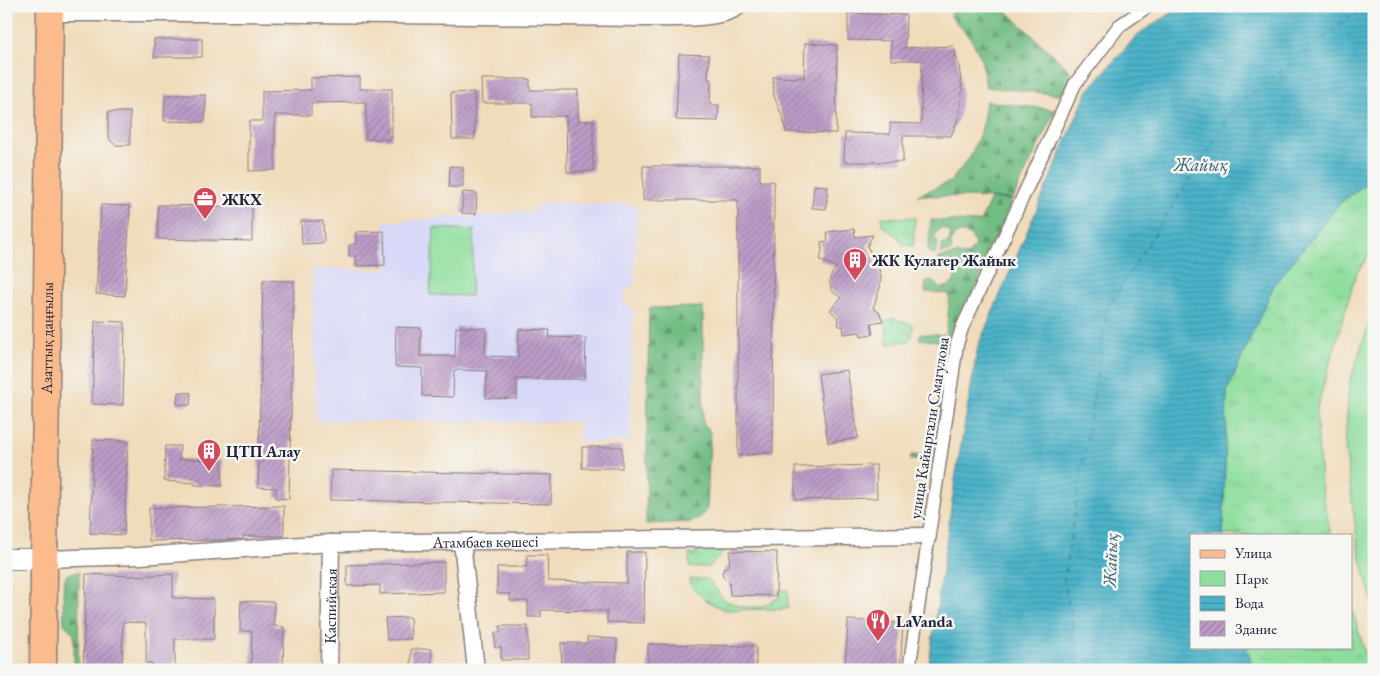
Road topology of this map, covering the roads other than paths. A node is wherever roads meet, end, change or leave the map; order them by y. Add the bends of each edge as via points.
1 (739, 6) edge
2 (1148, 6) edge
3 (50, 10) edge
4 (693, 12) edge
5 (928, 536) junction
6 (462, 542) junction
7 (331, 543) junction
8 (6, 559) edge
9 (44, 559) junction
10 (43, 670) edge
11 (329, 670) edge
12 (476, 670) edge
13 (909, 670) edge

1 - 4 street via 732,12
2 - 5 street, улица Кайыргали Смагулова via 1119,26 1075,84 962,328
3 - 4 street via 640,18
3 - 9 main road, Азаттық даңғылы
5 - 6 street, Атамбаев көшесі
5 - 13 street, улица Кайыргали Смагулова
6 - 7 street, Атамбаев көшесі
6 - 12 street
7 - 9 street, Атамбаев көшесі
7 - 11 street, Каспийская
8 - 9 street
9 - 10 main road, Азаттық даңғылы

